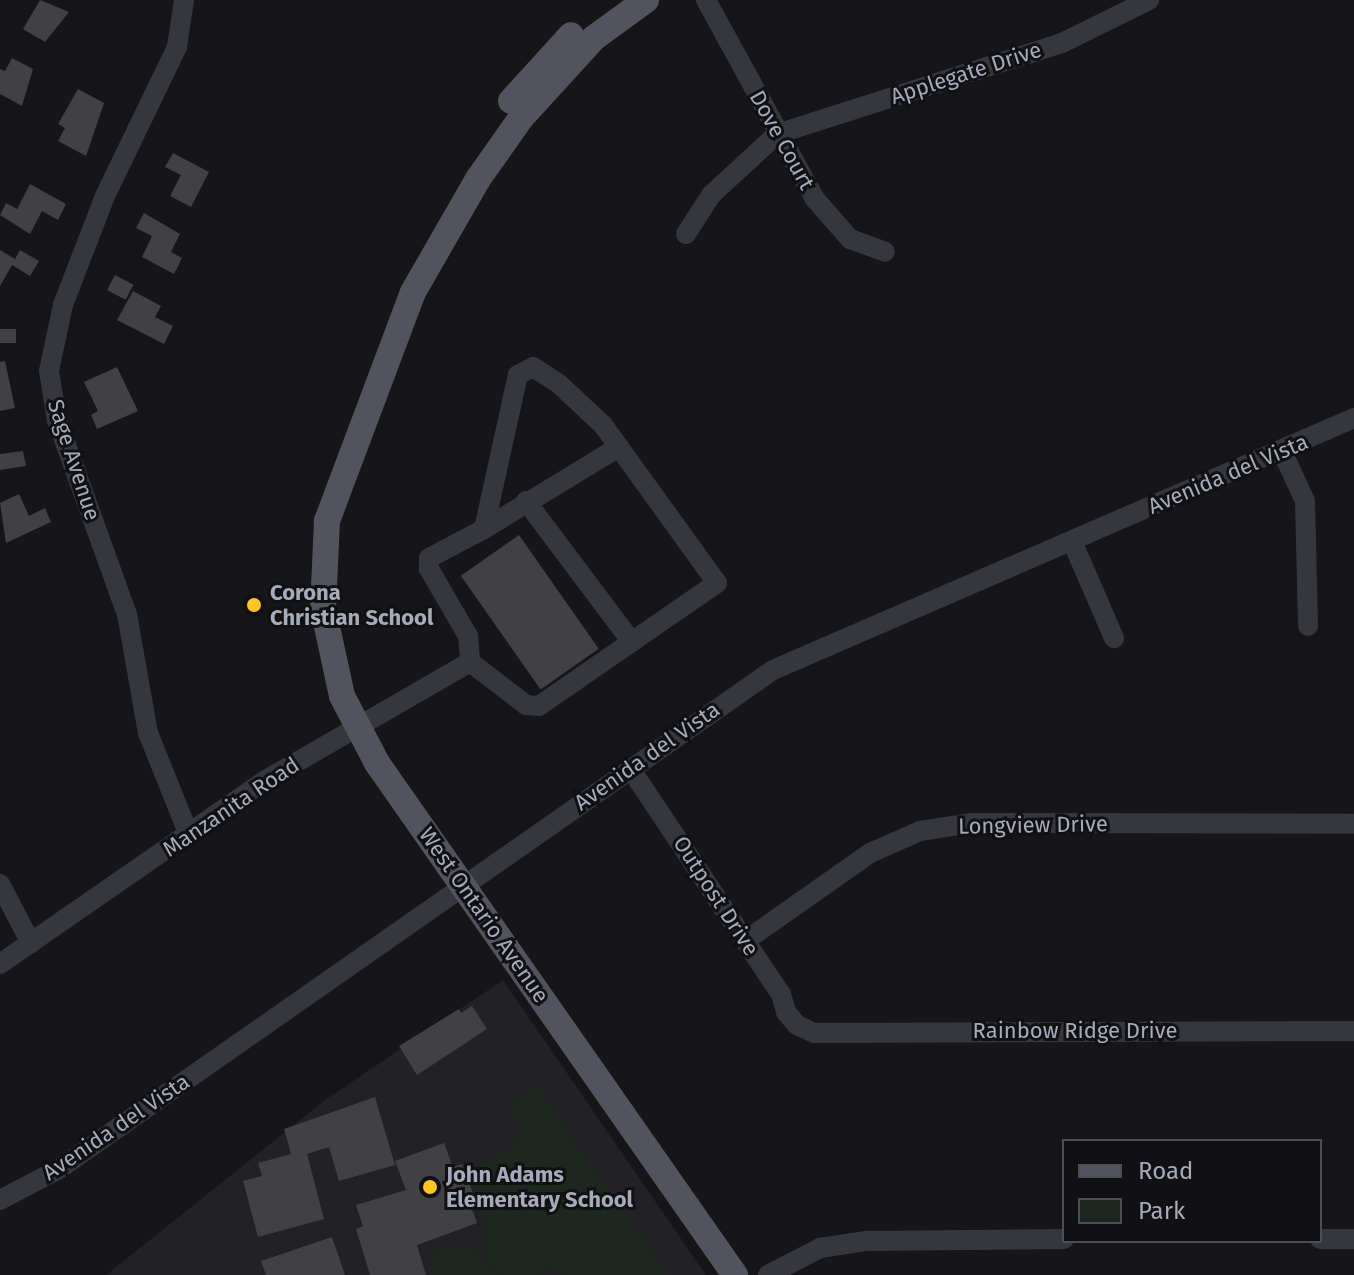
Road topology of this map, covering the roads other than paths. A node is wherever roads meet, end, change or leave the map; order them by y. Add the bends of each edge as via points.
1 (184, 0) edge
2 (613, 0) edge
3 (646, 0) edge
4 (706, 0) edge
5 (1149, 0) edge
6 (777, 134) junction
7 (686, 234) dead end
8 (885, 252) dead end
9 (1354, 418) edge
10 (619, 447) junction
11 (1282, 451) junction
12 (526, 501) junction
13 (327, 521) junction
14 (484, 529) junction
15 (1072, 541) junction
16 (1308, 626) dead end
17 (1114, 638) dead end
18 (632, 642) junction
19 (470, 662) junction
20 (354, 726) junction
21 (630, 768) junction
22 (1354, 824) edge
23 (189, 835) junction
24 (0, 884) edge
25 (463, 885) junction
26 (745, 941) junction
27 (31, 943) junction
28 (0, 964) edge
29 (797, 1025) joint
30 (1354, 1031) edge
31 (0, 1200) edge
32 (1062, 1239) edge
33 (1322, 1239) edge
34 (1354, 1239) edge
35 (735, 1275) edge
36 (768, 1275) edge

1 - 23 street, Sage Avenue via 177,47 105,196 63,305 49,371 57,420 127,614 148,733
2 - 13 main road, West Ontario Avenue via 562,44 507,107 463,169 397,284 338,431 321,492
3 - 13 main road, West Ontario Avenue via 594,38 550,82 478,179 413,292
4 - 6 street, Dove Court
5 - 6 street, Applegate Drive via 1062,43
6 - 7 street via 711,195
6 - 8 street, Dove Court via 815,199 850,239
9 - 11 street, Avenida del Vista
10 - 12 street
10 - 14 street via 559,384 533,367 518,375
10 - 18 street via 717,583
11 - 15 street, Avenida del Vista
11 - 16 street via 1305,501
12 - 14 street
12 - 18 street
13 - 20 main road, West Ontario Avenue via 323,608
14 - 19 street via 429,558 429,569 468,636
15 - 17 street
15 - 21 street, Avenida del Vista via 773,670
18 - 19 street via 539,706 526,705
19 - 20 street, Manzanita Road
20 - 23 street, Manzanita Road
20 - 25 main road, West Ontario Avenue
21 - 25 street, Avenida del Vista
21 - 26 street, Outpost Drive
22 - 26 street, Longview Drive via 972,823 920,831 870,853
23 - 27 street, Manzanita Road
24 - 27 street
25 - 31 street, Avenida del Vista via 59,1169
25 - 35 main road, West Ontario Avenue
26 - 29 street, Outpost Drive
27 - 28 street, Manzanita Road
29 - 30 street, Rainbow Ridge Drive via 814,1033
32 - 36 street via 866,1241 820,1248
33 - 34 street

